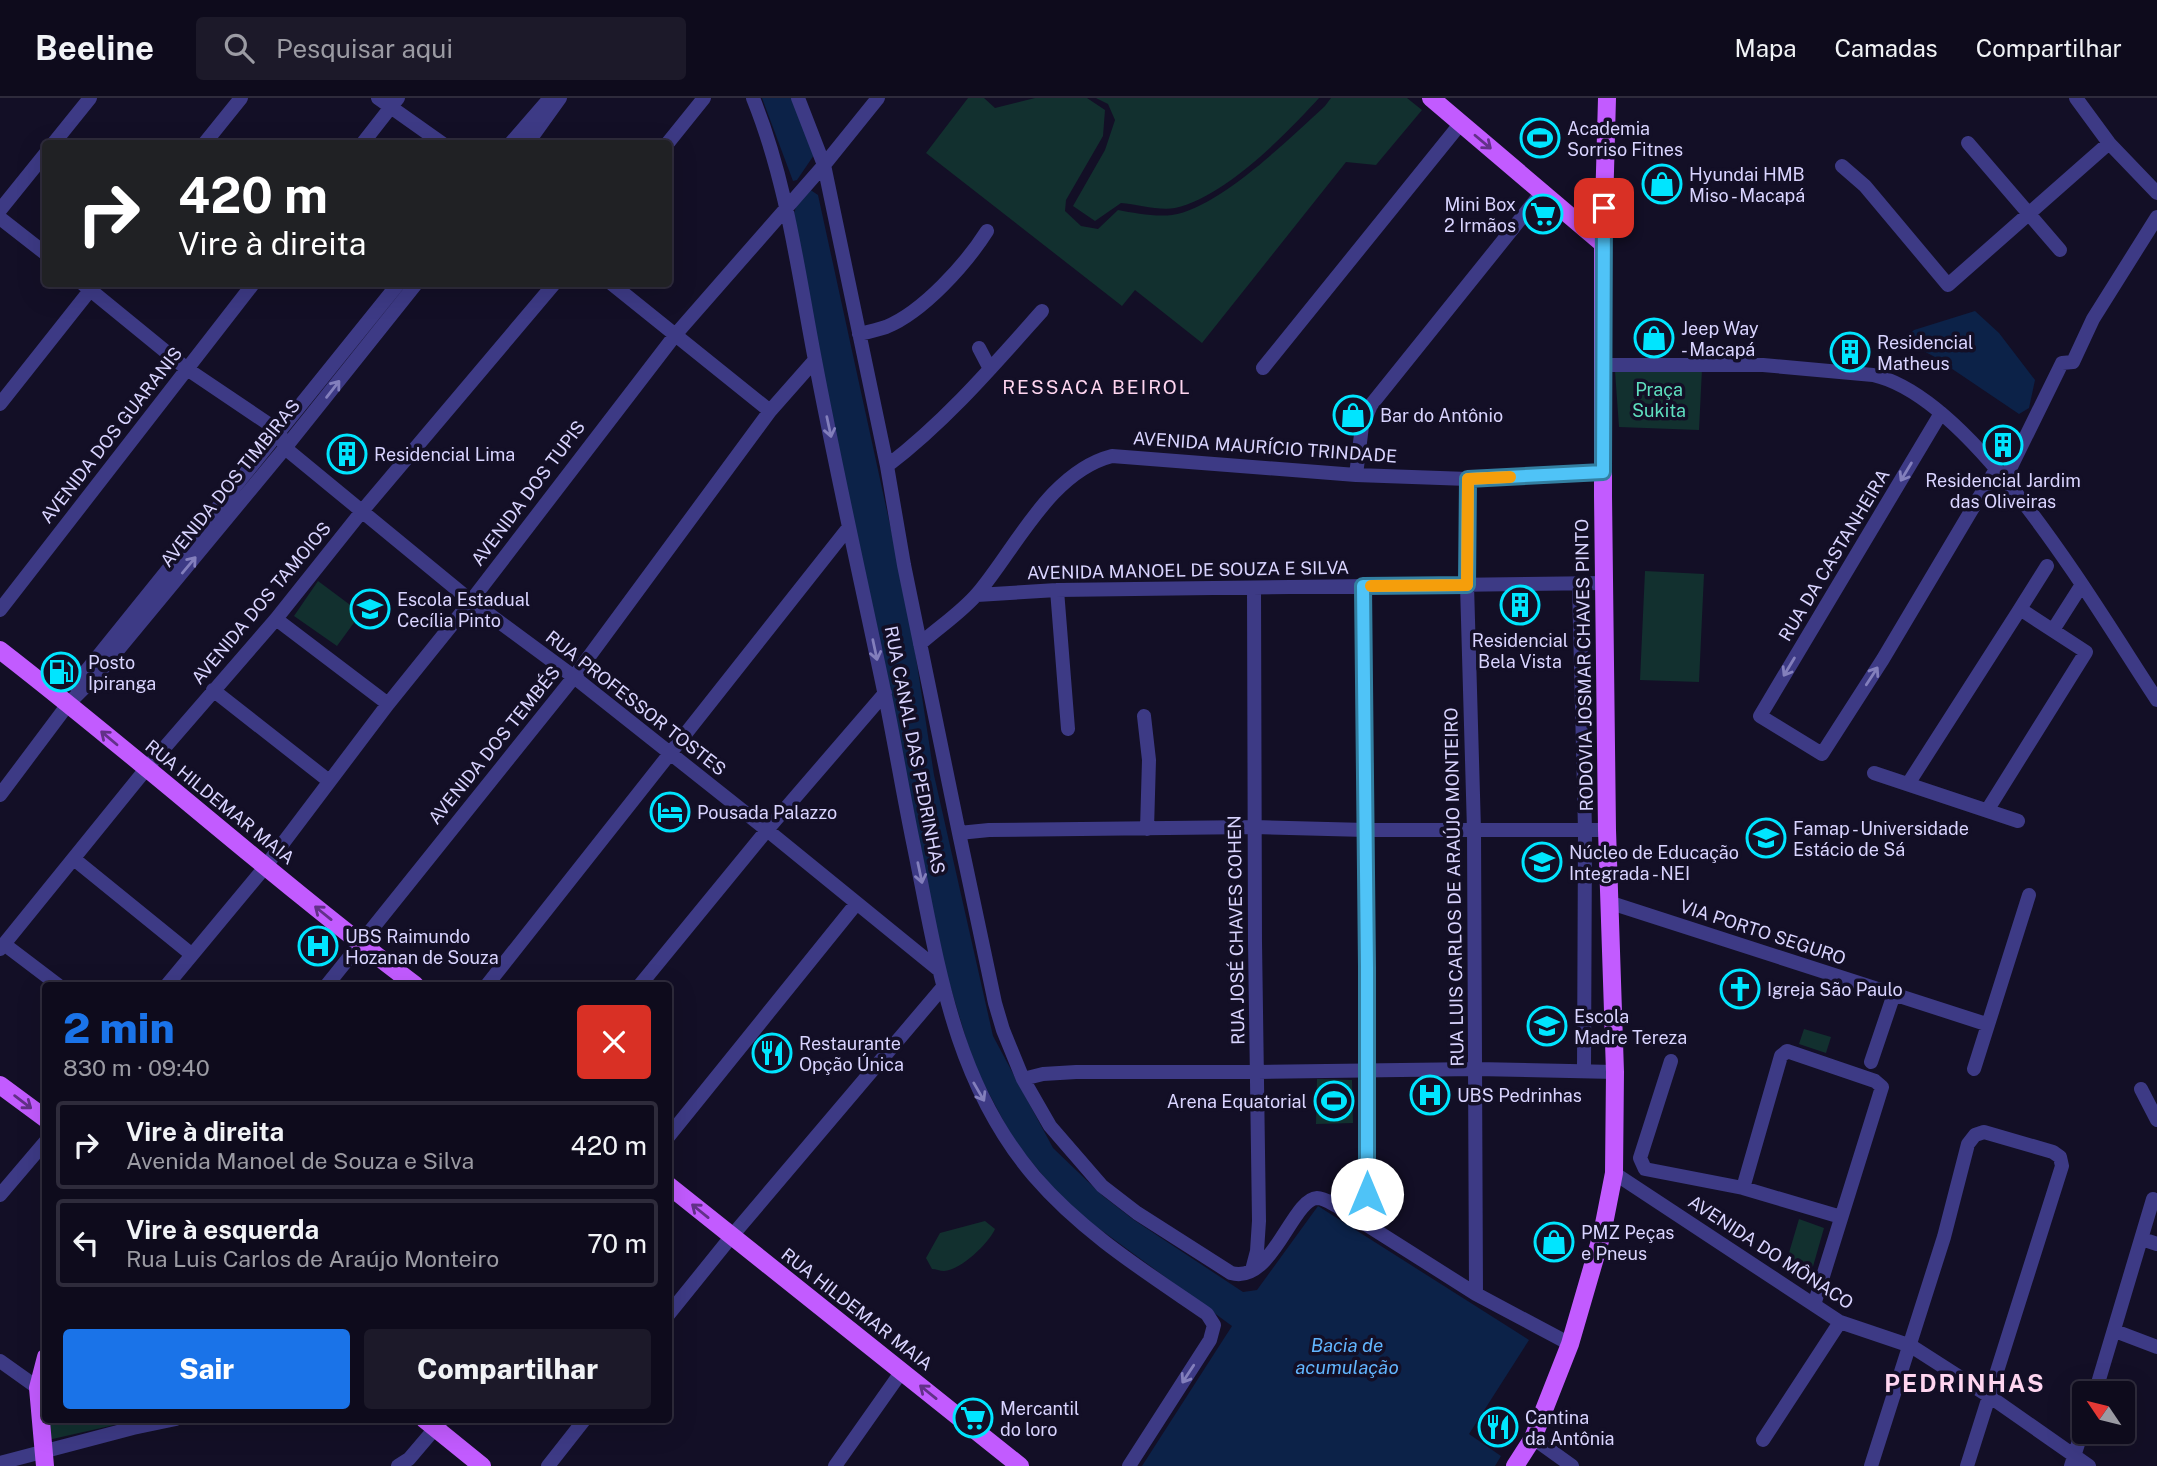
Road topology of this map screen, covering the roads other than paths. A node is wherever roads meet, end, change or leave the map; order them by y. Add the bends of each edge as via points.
1 (90, 98) edge
2 (241, 98) edge
3 (378, 98) edge
4 (550, 98) edge
5 (560, 98) edge
6 (704, 98) edge
7 (753, 98) edge
8 (798, 98) edge
9 (877, 98) edge
10 (1430, 98) edge
11 (1606, 98) edge
12 (2076, 98) edge
13 (394, 103) edge
14 (1461, 123) junction
15 (56, 140) edge
16 (207, 140) edge
17 (365, 140) edge
18 (438, 140) edge
19 (513, 140) edge
20 (530, 140) edge
21 (670, 140) edge
22 (2109, 143) junction
23 (1968, 144) dead end
24 (42, 158) edge
25 (1842, 166) dead end
26 (822, 168) junction
27 (1543, 191) junction
28 (2157, 193) edge
29 (787, 209) junction
30 (0, 210) edge
31 (2028, 214) junction
32 (2157, 217) edge
33 (0, 218) edge
34 (988, 231) dead end
35 (1603, 244) junction
36 (2060, 250) dead end
37 (42, 251) edge
38 (88, 287) edge
39 (92, 287) edge
40 (251, 287) edge
41 (395, 287) edge
42 (414, 287) edge
43 (551, 287) edge
44 (616, 287) edge
45 (1042, 311) dead end
46 (676, 334) junction
47 (859, 334) junction
48 (979, 348) dead end
49 (815, 360) junction
50 (1604, 365) junction
51 (1263, 368) dead end
52 (187, 369) junction
53 (990, 369) junction
54 (0, 404) edge
55 (770, 411) junction
56 (1941, 413) junction
57 (279, 431) junction
58 (285, 448) junction
59 (887, 466) junction
60 (1603, 472) junction
61 (2000, 474) junction
62 (1356, 475) junction
63 (1468, 479) junction
64 (363, 510) junction
65 (849, 527) junction
66 (2047, 566) dead end
67 (1604, 583) junction
68 (1467, 585) junction
69 (1574, 585) junction
70 (1363, 586) junction
71 (2081, 586) junction
72 (1254, 588) junction
73 (1057, 590) junction
74 (977, 595) junction
75 (471, 601) junction
76 (2020, 608) junction
77 (0, 610) edge
78 (276, 619) junction
79 (2053, 630) junction
80 (920, 643) junction
81 (0, 650) edge
82 (574, 677) junction
83 (213, 690) junction
84 (885, 693) junction
85 (2157, 700) edge
86 (69, 703) junction
87 (388, 705) junction
88 (1144, 716) dead end
89 (1068, 729) dead end
90 (668, 754) junction
91 (146, 769) junction
92 (1874, 773) dead end
93 (329, 781) junction
94 (1908, 784) junction
95 (0, 794) edge
96 (1988, 809) junction
97 (2018, 821) dead end
98 (1254, 827) junction
99 (1147, 829) junction
100 (767, 830) junction
101 (1366, 830) junction
102 (1474, 830) junction
103 (1585, 830) junction
104 (1607, 830) junction
105 (959, 833) junction
106 (74, 859) junction
107 (265, 867) junction
108 (2029, 895) dead end
109 (1608, 902) junction
110 (856, 904) junction
111 (360, 944) junction
112 (2, 946) edge
113 (191, 954) junction
114 (939, 970) junction
115 (54, 982) edge
116 (169, 982) edge
117 (329, 982) edge
118 (411, 982) edge
119 (489, 982) edge
120 (642, 982) edge
121 (943, 987) junction
122 (1894, 994) junction
123 (1986, 1024) junction
124 (1671, 1061) dead end
125 (1871, 1062) dead end
126 (1476, 1069) junction
127 (1974, 1069) dead end
128 (1367, 1070) junction
129 (1584, 1071) junction
130 (1258, 1072) junction
131 (1615, 1072) junction
132 (1023, 1079) junction
133 (0, 1085) edge
134 (2141, 1089) dead end
135 (42, 1116) edge
136 (2157, 1120) edge
137 (672, 1133) edge
138 (42, 1146) edge
139 (1614, 1173) junction
140 (672, 1188) edge
141 (1743, 1188) junction
142 (0, 1195) edge
143 (2153, 1199) dead end
144 (1841, 1217) junction
145 (1362, 1222) junction
146 (732, 1237) junction
147 (2142, 1239) junction
148 (2157, 1244) edge
149 (1252, 1271) junction
150 (1476, 1294) junction
151 (1814, 1305) junction
152 (672, 1310) edge
153 (1840, 1322) junction
154 (2115, 1331) junction
155 (1570, 1344) junction
156 (1911, 1346) junction
157 (2157, 1347) edge
158 (2, 1365) edge
159 (902, 1371) junction
160 (42, 1372) edge
161 (2099, 1381) edge
162 (38, 1388) junction
163 (1989, 1396) junction
164 (157, 1423) edge
165 (433, 1423) edge
166 (435, 1423) edge
167 (582, 1423) edge
168 (1533, 1438) junction
169 (1763, 1440) dead end
170 (2078, 1444) edge
171 (44, 1460) edge
172 (2072, 1461) edge
173 (0, 1463) edge
174 (398, 1466) edge
175 (482, 1466) edge
176 (548, 1466) edge
177 (835, 1466) edge
178 (1020, 1466) edge
179 (1129, 1466) edge
180 (1515, 1466) edge
181 (1572, 1466) edge
182 (1871, 1466) edge
183 (1967, 1466) edge
184 (2089, 1466) edge

1 - 15 street
2 - 16 street
3 - 13 street
4 - 19 street
5 - 20 street
6 - 21 street
7 - 29 street, RUA CANAL DAS PEDRINHAS
8 - 26 street, RUA CANAL DAS PEDRINHAS
9 - 26 street, AVENIDA DOS TUPIS
10 - 14 main road
11 - 35 main road, RODOVIA JOSMAR CHAVES PINTO
12 - 22 street
13 - 17 street
13 - 18 street
14 -> 27 main road
14 - 51 street
22 - 28 street
22 - 31 street
23 - 31 street
24 - 30 street
25 - 31 street via 1865,186 1948,285
26 - 29 street, AVENIDA DOS TUPIS
26 - 47 street, RUA CANAL DAS PEDRINHAS
27 - 35 main road
27 - 62 street via 1371,405 1362,426
29 - 46 street, AVENIDA DOS TUPIS
29 - 49 street, RUA CANAL DAS PEDRINHAS
31 - 36 street
32 - 61 street via 2093,319 2073,362 2062,363
33 - 37 street
34 - 47 street via 935,292 908,314
35 - 50 main road, RODOVIA JOSMAR CHAVES PINTO
38 - 54 street
39 - 52 street
40 - 52 street, AVENIDA DOS GUARANIS
41 - 57 street, AVENIDA DOS TIMBIRAS
58 -> 42 street, AVENIDA DOS TIMBIRAS
43 - 64 street, AVENIDA DOS TAMOIOS
44 - 46 street
45 - 53 street
46 - 55 street
46 - 75 street, AVENIDA DOS TUPIS
47 - 59 street, RUA CANAL DAS PEDRINHAS
48 - 53 street
49 - 55 street, AVENIDA DOS TEMBÉS
49 -> 65 street, RUA CANAL DAS PEDRINHAS
50 - 56 street via 1763,365 1873,375 1907,387
50 - 60 main road, RODOVIA JOSMAR CHAVES PINTO
52 - 57 street
52 - 77 street, AVENIDA DOS GUARANIS
53 - 59 street via 949,413
55 - 82 street, AVENIDA DOS TEMBÉS
56 - 61 street
56 -> 61 street, RUA DA CASTANHEIRA via 1760,716 1822,754
57 - 58 street
57 - 86 street, AVENIDA DOS TIMBIRAS via 87,670
58 - 64 street, RUA PROFESSOR TOSTES
86 -> 58 street, AVENIDA DOS TIMBIRAS
59 - 80 street, RUA CANAL DAS PEDRINHAS
60 - 63 street, AVENIDA MAURÍCIO TRINDADE
60 - 67 main road, RODOVIA JOSMAR CHAVES PINTO
61 - 71 street
62 - 63 street, AVENIDA MAURÍCIO TRINDADE
62 - 74 street, AVENIDA MAURÍCIO TRINDADE via 1131,456 1097,460 1050,499
63 - 68 street, RUA LUIS CARLOS DE ARAÚJO MONTEIRO
64 - 75 street, RUA PROFESSOR TOSTES
64 - 78 street, AVENIDA DOS TAMOIOS
65 -> 84 street, RUA CANAL DAS PEDRINHAS
65 - 90 street
66 - 76 street
67 - 69 street, AVENIDA MANOEL DE SOUZA E SILVA
67 - 104 main road, RODOVIA JOSMAR CHAVES PINTO
68 - 69 street, AVENIDA MANOEL DE SOUZA E SILVA
68 - 70 street, AVENIDA MANOEL DE SOUZA E SILVA
68 - 102 street, RUA LUIS CARLOS DE ARAÚJO MONTEIRO
69 - 103 street
70 - 72 street, AVENIDA MANOEL DE SOUZA E SILVA
70 - 101 street
71 - 79 street
71 - 85 street
72 - 73 street, AVENIDA MANOEL DE SOUZA E SILVA
72 - 98 street, RUA JOSÉ CHAVES COHEN
73 - 74 street, AVENIDA MANOEL DE SOUZA E SILVA
73 - 89 street
74 - 80 street, AVENIDA MAURÍCIO TRINDADE
75 - 82 street, RUA PROFESSOR TOSTES
75 - 87 street, AVENIDA DOS TUPIS
76 - 79 street
76 - 94 street
78 - 83 street, AVENIDA DOS TAMOIOS
78 - 87 street
79 - 96 street via 2086,652
80 - 105 street, RUA CANAL DAS PEDRINHAS
81 - 86 main road, RUA HILDEMAR MAIA
82 - 90 street, RUA PROFESSOR TOSTES
82 - 111 street, AVENIDA DOS TEMBÉS
83 - 91 street, AVENIDA DOS TAMOIOS
83 - 93 street
84 - 100 street
84 -> 114 street, RUA CANAL DAS PEDRINHAS
91 -> 86 main road, RUA HILDEMAR MAIA
86 - 95 street, AVENIDA DOS TIMBIRAS
87 - 93 street, AVENIDA DOS TUPIS
88 - 99 street via 1149,760
90 - 100 street, RUA PROFESSOR TOSTES
90 - 119 street
91 - 106 street, AVENIDA DOS TAMOIOS
91 - 107 main road, RUA HILDEMAR MAIA
92 - 94 street
93 - 107 street, AVENIDA DOS TUPIS
94 - 96 street
96 - 97 street
98 - 99 street
98 - 101 street
98 - 130 street, RUA JOSÉ CHAVES COHEN
99 - 105 street
100 - 110 street, RUA PROFESSOR TOSTES
100 - 120 street
101 - 102 street
101 - 128 street
102 - 103 street
102 - 126 street, RUA LUIS CARLOS DE ARAÚJO MONTEIRO
103 - 104 street
103 - 129 street
104 - 109 main road, RODOVIA JOSMAR CHAVES PINTO
105 - 132 street, RUA CANAL DAS PEDRINHAS via 998,1017
106 - 112 street, AVENIDA DOS TAMOIOS
106 - 113 street
111 -> 107 main road, RUA HILDEMAR MAIA
107 - 113 street, AVENIDA DOS TUPIS
108 - 123 street
109 - 122 street, VIA PORTO SEGURO
109 - 131 main road, RODOVIA JOSMAR CHAVES PINTO
110 - 114 street, RUA PROFESSOR TOSTES
110 - 137 street
111 - 117 street, AVENIDA DOS TEMBÉS
111 - 118 main road, RUA HILDEMAR MAIA
112 - 115 street
113 - 116 street, AVENIDA DOS TUPIS
114 - 121 street, RUA CANAL DAS PEDRINHAS
121 - 146 street
121 -> 179 street, RUA CANAL DAS PEDRINHAS via 974,1082 1032,1174 1087,1230 1207,1314 1214,1325 1210,1340
122 - 123 street, VIA PORTO SEGURO
122 - 125 street
123 - 127 street
124 - 141 street via 1640,1158 1645,1169
126 - 128 street
126 - 129 street
126 - 150 street, RUA LUIS CARLOS DE ARAÚJO MONTEIRO
128 - 130 street
128 - 145 street via 1367,1194
129 - 131 street
130 - 132 street via 1066,1072
130 - 149 street, RUA JOSÉ CHAVES COHEN via 1259,1228
131 - 139 main road, RODOVIA JOSMAR CHAVES PINTO
132 - 149 street, RUA CANAL DAS PEDRINHAS via 1057,1137 1119,1201 1224,1270 1238,1275
133 -> 135 main road
134 - 136 street
138 - 142 street
139 - 151 street, AVENIDA DO MÔNACO
139 - 155 main road, RODOVIA JOSMAR CHAVES PINTO via 1602,1234
146 -> 140 main road, RUA HILDEMAR MAIA
141 - 144 street
141 - 144 street via 1781,1056 1787,1051 1882,1087
143 - 147 street
144 - 151 street
145 - 149 street via 1337,1206 1313,1199
145 - 150 street
146 - 152 street
146 - 159 main road, RUA HILDEMAR MAIA
147 - 148 street
147 - 154 street
150 - 155 street
151 - 153 street, AVENIDA DO MÔNACO
153 - 156 street, AVENIDA DO MÔNACO
153 - 169 street
154 - 157 street
154 - 161 street
155 - 168 main road, RODOVIA JOSMAR CHAVES PINTO
156 - 163 street, AVENIDA DO MÔNACO
156 - 163 street via 1968,1144 1975,1135 1984,1132 2008,1138 2060,1157 2060,1180
156 - 182 street
158 - 162 street
159 - 177 street
178 -> 159 main road, RUA HILDEMAR MAIA
160 - 162 main road
162 - 171 main road
163 - 172 street, AVENIDA DO MÔNACO
163 - 183 street
164 - 171 street
165 - 174 street via 409,1459
166 - 175 main road
167 - 176 street
168 - 180 main road, RODOVIA JOSMAR CHAVES PINTO
168 - 181 street
170 - 172 street
171 - 173 street
172 - 184 street, AVENIDA DO MÔNACO

